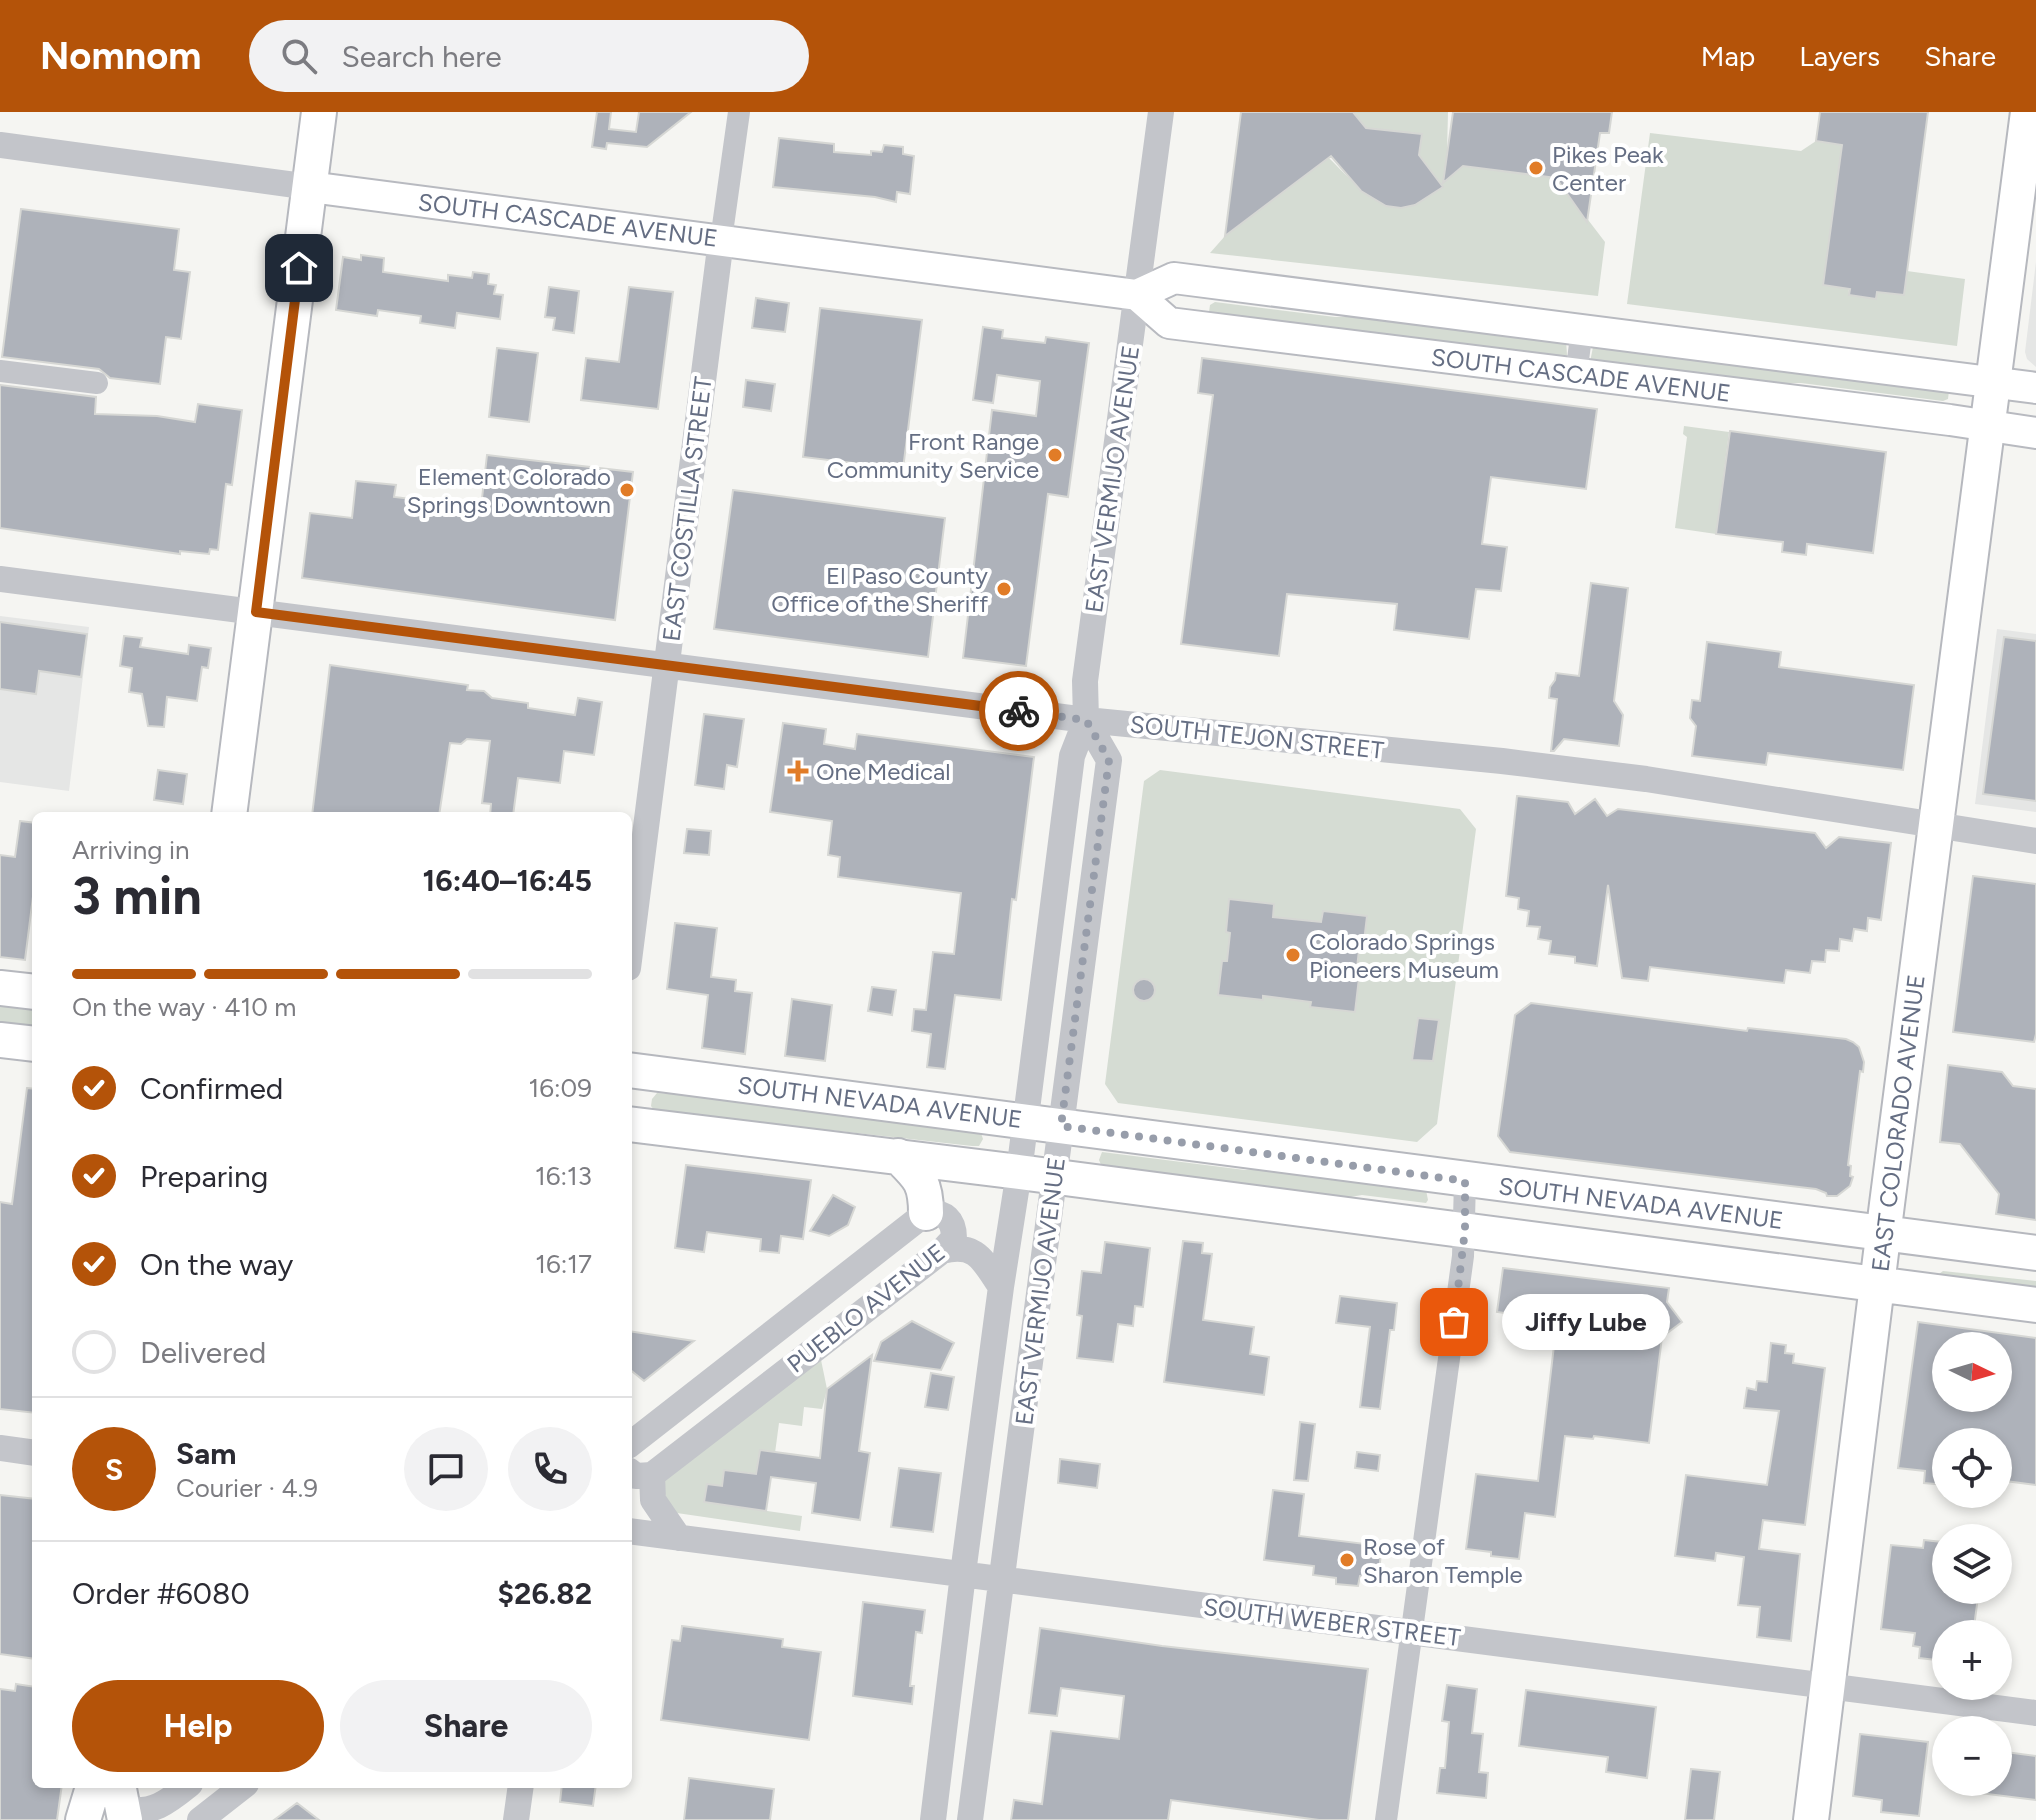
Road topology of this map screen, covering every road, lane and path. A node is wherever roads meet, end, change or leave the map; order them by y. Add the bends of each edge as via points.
1 (319, 112) edge
2 (739, 112) edge
3 (1161, 112) edge
4 (2028, 112) edge
5 (0, 145) edge
6 (310, 187) junction
7 (721, 240) junction
8 (1137, 295) junction
9 (1582, 329) junction
10 (0, 371) edge
11 (1576, 375) junction
12 (1993, 382) junction
13 (97, 383) dead end
14 (2036, 388) edge
15 (1988, 427) junction
16 (2036, 433) edge
17 (0, 579) edge
18 (256, 612) junction
19 (667, 665) junction
20 (1086, 720) junction
21 (230, 812) edge
22 (1937, 825) junction
23 (2036, 841) edge
24 (632, 937) edge
25 (0, 988) edge
26 (32, 992) edge
27 (0, 1040) edge
28 (32, 1044) edge
29 (632, 1071) edge
30 (1025, 1121) junction
31 (632, 1124) edge
32 (1061, 1126) junction
33 (898, 1156) junction
34 (1019, 1172) junction
35 (1055, 1177) junction
36 (1465, 1181) junction
37 (926, 1213) junction
38 (1465, 1230) junction
39 (1884, 1235) junction
40 (942, 1251) junction
41 (2036, 1253) edge
42 (1878, 1285) junction
43 (1001, 1287) junction
44 (2036, 1305) edge
45 (632, 1443) edge
46 (0, 1448) edge
47 (32, 1452) edge
48 (640, 1472) edge
49 (632, 1532) edge
50 (679, 1538) junction
51 (963, 1575) junction
52 (1002, 1580) junction
53 (1410, 1632) junction
54 (1827, 1686) junction
55 (2036, 1713) edge
56 (93, 1788) edge
57 (185, 1788) edge
58 (188, 1788) edge
59 (241, 1788) edge
60 (520, 1788) edge
61 (115, 1803) edge
62 (203, 1818) edge
63 (83, 1820) edge
64 (516, 1820) edge
65 (933, 1820) edge
66 (970, 1820) edge
67 (1386, 1820) edge
68 (1811, 1820) edge

1 - 6 main road
2 - 7 street
3 - 8 street, EAST VERMIJO AVENUE
4 - 12 main road, EAST COLORADO AVENUE
5 - 6 street, SOUTH CASCADE AVENUE
6 - 7 main road, SOUTH CASCADE AVENUE
6 - 18 main road
7 - 8 main road, SOUTH CASCADE AVENUE
7 - 19 street, EAST COSTILLA STREET
8 - 9 main road, SOUTH CASCADE AVENUE via 1174,278
8 - 11 main road, SOUTH CASCADE AVENUE via 1169,323
8 - 20 street, EAST VERMIJO AVENUE via 1085,681
9 - 11 street
9 - 12 main road, SOUTH CASCADE AVENUE
10 - 13 street
11 - 15 main road, SOUTH CASCADE AVENUE
12 - 14 main road, SOUTH CASCADE AVENUE
12 - 15 main road, EAST COLORADO AVENUE
15 - 16 main road, SOUTH CASCADE AVENUE
15 - 22 main road, EAST COLORADO AVENUE
17 - 18 street, SOUTH TEJON STREET
18 - 19 street, SOUTH TEJON STREET
18 - 21 main road
19 - 20 street, SOUTH TEJON STREET
19 - 24 street, EAST COSTILLA STREET
20 - 22 street, SOUTH TEJON STREET via 1502,761
20 - 30 street, EAST VERMIJO AVENUE via 1072,756
20 - 32 street, EAST VERMIJO AVENUE via 1109,760
22 - 23 street, SOUTH TEJON STREET
22 - 39 main road, EAST COLORADO AVENUE
25 - 26 main road
27 - 28 main road
29 - 30 main road, SOUTH NEVADA AVENUE
30 - 32 main road, SOUTH NEVADA AVENUE
30 - 34 street, EAST VERMIJO AVENUE
31 - 33 main road, SOUTH NEVADA AVENUE
32 - 35 street, EAST VERMIJO AVENUE
32 - 36 main road, SOUTH NEVADA AVENUE
33 - 34 main road, SOUTH NEVADA AVENUE
33 - 37 main road via 920,1178
34 - 35 main road, SOUTH NEVADA AVENUE
34 - 43 street, EAST VERMIJO AVENUE
35 - 38 main road, SOUTH NEVADA AVENUE
35 - 52 street, EAST VERMIJO AVENUE
36 - 38 street
36 - 39 main road, SOUTH NEVADA AVENUE
37 - 40 street, PUEBLO AVENUE via 950,1218 954,1226 954,1238
37 - 45 street, PUEBLO AVENUE
38 - 42 main road, SOUTH NEVADA AVENUE
38 - 53 street
39 - 41 main road, SOUTH NEVADA AVENUE
39 - 42 main road, EAST COLORADO AVENUE
40 - 43 street via 959,1246 975,1252
40 - 48 street, PUEBLO AVENUE
42 - 44 main road, SOUTH NEVADA AVENUE
42 - 54 main road, EAST COLORADO AVENUE
43 - 51 street, EAST VERMIJO AVENUE
46 - 47 street
48 - 50 street
49 - 50 street, SOUTH WEBER STREET
50 - 51 street, SOUTH WEBER STREET
51 - 52 street, SOUTH WEBER STREET
51 - 65 street, EAST VERMIJO AVENUE
52 - 53 street, SOUTH WEBER STREET
52 - 66 street, EAST VERMIJO AVENUE
53 - 54 street, SOUTH WEBER STREET
53 - 67 street
54 - 55 street, SOUTH WEBER STREET
54 - 68 main road, EAST COLORADO AVENUE
56 - 63 main road
57 - 61 street via 162,1806 141,1812
58 - 62 street via 182,1800 185,1809
59 - 62 street
60 - 64 street

